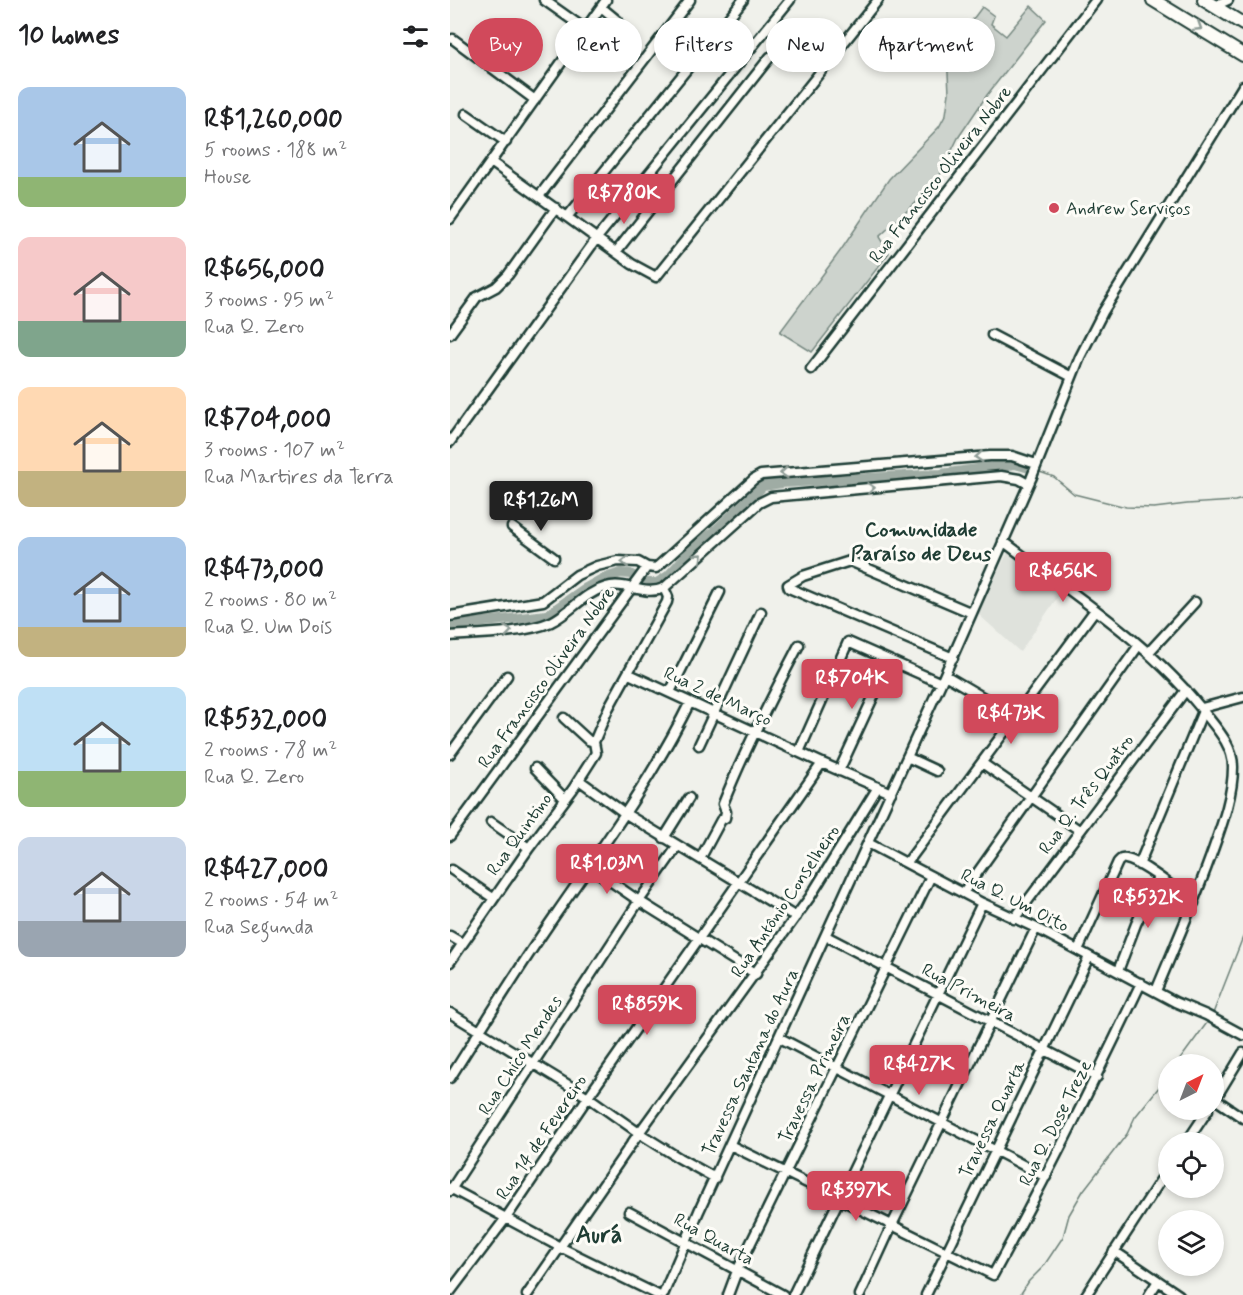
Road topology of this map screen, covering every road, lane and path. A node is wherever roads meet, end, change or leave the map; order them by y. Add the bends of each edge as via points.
1 (544, 0) edge
2 (690, 0) edge
3 (743, 0) edge
4 (790, 0) edge
5 (878, 0) edge
6 (1096, 0) edge
7 (1153, 0) edge
8 (1228, 0) edge
9 (604, 3) edge
10 (1209, 3) edge
11 (566, 18) edge
12 (594, 18) edge
13 (616, 18) edge
14 (1243, 24) edge
15 (453, 39) dead end
16 (1243, 55) edge
17 (766, 62) edge
18 (555, 72) edge
19 (1243, 86) edge
20 (535, 100) junction
21 (466, 114) dead end
22 (506, 142) junction
23 (491, 162) junction
24 (540, 195) junction
25 (556, 208) junction
26 (568, 216) junction
27 (450, 218) edge
28 (597, 238) junction
29 (616, 252) junction
30 (450, 334) edge
31 (992, 335) dead end
32 (811, 369) dead end
33 (1072, 377) junction
34 (450, 442) edge
35 (1036, 464) junction
36 (1030, 481) junction
37 (512, 527) dead end
38 (1003, 541) junction
39 (554, 558) dead end
40 (647, 567) dead end
41 (633, 586) junction
42 (664, 588) junction
43 (720, 592) dead end
44 (1194, 602) dead end
45 (1095, 610) junction
46 (761, 612) dead end
47 (972, 613) junction
48 (450, 616) edge
49 (450, 636) edge
50 (799, 645) dead end
51 (1139, 645) junction
52 (1149, 652) junction
53 (952, 658) junction
54 (890, 661) junction
55 (629, 674) junction
56 (507, 676) dead end
57 (943, 679) junction
58 (1185, 690) junction
59 (670, 692) junction
60 (1243, 697) edge
61 (690, 702) junction
62 (1203, 710) junction
63 (713, 712) junction
64 (1015, 716) junction
65 (564, 718) dead end
66 (754, 730) junction
67 (594, 742) junction
68 (699, 745) dead end
69 (799, 752) junction
70 (450, 754) edge
71 (907, 757) junction
72 (822, 763) junction
73 (982, 764) junction
74 (536, 768) dead end
75 (839, 771) junction
76 (937, 771) dead end
77 (579, 780) junction
78 (878, 788) junction
79 (891, 793) junction
80 (1031, 796) junction
81 (688, 798) dead end
82 (565, 799) junction
83 (626, 814) junction
84 (491, 822) dead end
85 (1079, 830) junction
86 (450, 836) edge
87 (664, 838) junction
88 (868, 843) junction
89 (677, 847) junction
90 (529, 848) junction
91 (700, 859) junction
92 (907, 863) junction
93 (1139, 865) junction
94 (590, 867) junction
95 (452, 870) dead end
96 (931, 876) junction
97 (1158, 877) junction
98 (738, 883) junction
99 (963, 893) junction
100 (493, 898) junction
101 (639, 901) junction
102 (982, 903) junction
103 (1194, 903) junction
104 (795, 917) junction
105 (1014, 919) junction
106 (1036, 928) junction
107 (450, 936) edge
108 (826, 936) junction
109 (700, 939) junction
110 (462, 943) junction
111 (1078, 950) junction
112 (1089, 957) junction
113 (450, 962) edge
114 (886, 966) junction
115 (1118, 971) junction
116 (756, 974) junction
117 (1141, 983) junction
118 (1156, 991) junction
119 (939, 994) junction
120 (450, 1013) edge
121 (991, 1022) junction
122 (480, 1031) junction
123 (1243, 1035) edge
124 (780, 1038) junction
125 (1044, 1049) junction
126 (1243, 1053) edge
127 (534, 1064) junction
128 (1240, 1064) edge
129 (836, 1068) junction
130 (1097, 1077) junction
131 (450, 1078) edge
132 (1224, 1086) edge
133 (890, 1095) junction
134 (588, 1096) junction
135 (1224, 1105) edge
136 (1242, 1114) edge
137 (941, 1123) junction
138 (639, 1133) junction
139 (729, 1145) junction
140 (995, 1151) junction
141 (786, 1173) junction
142 (1047, 1177) junction
143 (715, 1178) junction
144 (1158, 1184) edge
145 (450, 1189) edge
146 (839, 1199) junction
147 (629, 1212) dead end
148 (506, 1218) junction
149 (892, 1225) junction
150 (685, 1242) junction
151 (560, 1247) junction
152 (1114, 1251) junction
153 (946, 1252) junction
154 (737, 1272) junction
155 (1158, 1281) junction
156 (450, 1292) edge
157 (527, 1295) edge
158 (658, 1295) edge
159 (663, 1295) edge
160 (728, 1295) edge
161 (783, 1295) edge
162 (793, 1295) edge
163 (860, 1295) edge
164 (926, 1295) edge
165 (1086, 1295) edge
166 (1149, 1295) edge
167 (1179, 1295) edge

1 - 11 street
2 - 24 street
3 - 26 street
4 - 28 street
5 - 29 street via 658,277
6 - 32 street, Rua Francisco Oliveira Nobre
7 -> 16 highway
8 - 10 street
9 - 12 street
9 - 13 street
10 - 14 highway
15 - 20 street
17 - 29 street
18 - 20 street
19 - 33 street, Travessa Santana do Aura via 1103,312
20 - 22 street
21 - 22 street
22 - 23 street
23 - 24 street
23 - 27 street
24 - 25 street
25 - 26 street
25 - 30 street via 508,275 477,297
26 - 28 street
28 - 29 street
28 - 34 street
31 - 33 street
33 - 35 street, Travessa Santana do Aura
35 - 36 street, Travessa Santana do Aura
35 -> 48 street via 1012,456 990,456 766,474 754,479 656,568 618,561 577,575 543,601
36 - 38 street, Travessa Santana do Aura
42 -> 36 street via 771,496 1001,476
37 - 39 street
38 - 45 street
38 - 47 street, Travessa Santana do Aura
40 - 41 street, Rua Francisco Oliveira Nobre
41 - 42 street via 656,592
49 -> 41 street via 536,627 552,621 597,590
41 - 86 street, Rua Francisco Oliveira Nobre
42 - 55 street, Rua Quintino via 667,602
43 - 59 street
44 - 52 street
45 - 51 street
45 - 64 street
46 - 63 street
47 - 53 street, Travessa Santana do Aura
47 - 53 street via 850,561 788,585
50 - 66 street
51 - 52 street
51 - 80 street
52 - 58 street
53 - 57 street, Travessa Santana do Aura
54 - 57 street
54 - 69 street via 848,642
54 - 75 street
55 - 59 street, Rua 2 de Março
55 - 67 street, Rua Quintino
56 - 70 street
57 - 64 street
57 - 71 street, Travessa Santana do Aura
58 - 62 street
58 - 85 street, Rua Q. Três Quatro
59 - 61 street, Rua 2 de Março
60 - 62 street
61 - 63 street, Rua 2 de Março
61 - 83 street
62 - 93 street
62 - 103 street via 1227,744 1233,768 1223,822
63 - 66 street, Rua 2 de Março
63 - 68 street
64 - 73 street
65 - 67 street
66 - 69 street, Rua 2 de Março
66 - 91 street via 723,804 725,818
67 - 77 street, Rua Quintino via 596,753
69 - 72 street, Rua 2 de Março
71 - 76 street
71 - 79 street, Travessa Santana do Aura
72 - 75 street, Rua 2 de Março
72 - 98 street, Rua 14 de Fevereiro
73 - 80 street
73 - 92 street
74 - 82 street
75 - 78 street, Rua 2 de Março
77 - 82 street, Rua Quintino
77 - 83 street
78 - 79 street, Rua 2 de Março
78 - 104 street, Rua Antônio Conselheiro via 836,859
79 - 88 street, Travessa Santana do Aura
80 - 85 street
80 - 99 street
81 - 87 street
82 - 90 street, Rua Quintino
83 - 87 street
83 - 94 street
84 - 90 street
85 - 105 street, Rua Q. Três Quatro
87 - 89 street
88 - 92 street, Rua Q. Um Oito
88 - 108 street, Travessa Santana do Aura
89 - 91 street
89 - 101 street, Rua Chico Mendes
90 - 100 street, Rua Quintino
91 - 98 street
92 - 96 street, Rua Q. Um Oito
93 - 97 street
93 - 111 street via 1126,859 1118,862
94 - 101 street
94 - 122 street
95 - 100 street
96 - 99 street, Rua Q. Um Oito
96 - 114 street, Travessa Primeira
97 - 103 street
97 - 115 street
98 - 104 street
98 - 109 street, Rua 14 de Fevereiro
99 - 102 street, Rua Q. Um Oito
100 - 110 street, Rua Quintino
101 - 109 street
101 - 127 street, Rua Chico Mendes
102 - 105 street, Rua Q. Um Oito
102 - 119 street
103 - 118 street
104 - 116 street, Rua Antônio Conselheiro
105 - 106 street, Rua Q. Um Oito
106 - 111 street, Rua Q. Um Oito
106 - 121 street
107 - 110 street
108 - 114 street, Rua Primeira
108 - 124 street, Travessa Santana do Aura
109 - 116 street
109 - 134 street, Rua 14 de Fevereiro
110 - 113 street, Rua Quintino
111 - 112 street, Rua Q. Um Oito
112 - 115 street, Rua Q. Um Oito
112 - 125 street, Travessa Quarta
114 - 119 street, Rua Primeira
114 - 129 street, Travessa Primeira
115 - 117 street, Rua Q. Um Oito
116 - 138 street, Rua Antônio Conselheiro
117 - 118 street, Rua Q. Um Oito
117 - 130 street, Rua Q. Dose Treze
118 - 123 street, Rua Q. Um Oito
119 - 121 street, Rua Primeira
119 - 133 street
120 - 122 street
121 - 125 street, Rua Primeira
121 - 137 street
122 - 127 street
122 - 131 street
124 - 129 street
124 - 139 street, Travessa Santana do Aura
125 - 130 street, Rua Primeira
125 - 140 street, Travessa Quarta
126 - 128 street
127 - 134 street
127 - 145 street, Rua Chico Mendes
128 - 132 street
129 - 133 street
129 - 141 street, Travessa Primeira
130 - 142 street, Rua Q. Dose Treze
133 - 137 street
133 - 146 street
134 - 138 street
134 - 148 street, Rua 14 de Fevereiro
135 - 136 street
137 - 140 street
137 - 149 street
138 - 143 street
138 - 151 street, Rua Antônio Conselheiro
139 - 141 street
139 - 143 street, Travessa Santana do Aura
140 - 142 street
140 - 153 street, Travessa Quarta
141 - 146 street
141 - 154 street, Travessa Primeira
142 - 153 street, Rua Q. Dose Treze via 993,1275
143 - 150 street, Travessa Santana do Aura
144 - 152 street
145 - 148 street
146 - 149 street
146 - 162 street
147 - 150 street, Rua Quarta
148 - 151 street
148 - 156 street, Rua 14 de Fevereiro
149 - 153 street
149 - 163 street
150 - 154 street, Rua Quarta
150 - 159 street, Travessa Santana do Aura
151 - 157 street, Rua Antônio Conselheiro
151 - 158 street
152 - 155 street
152 - 165 street
153 - 164 street, Travessa Quarta
154 - 160 street, Travessa Primeira
154 - 161 street, Rua Quarta
155 - 166 street
155 - 167 street

